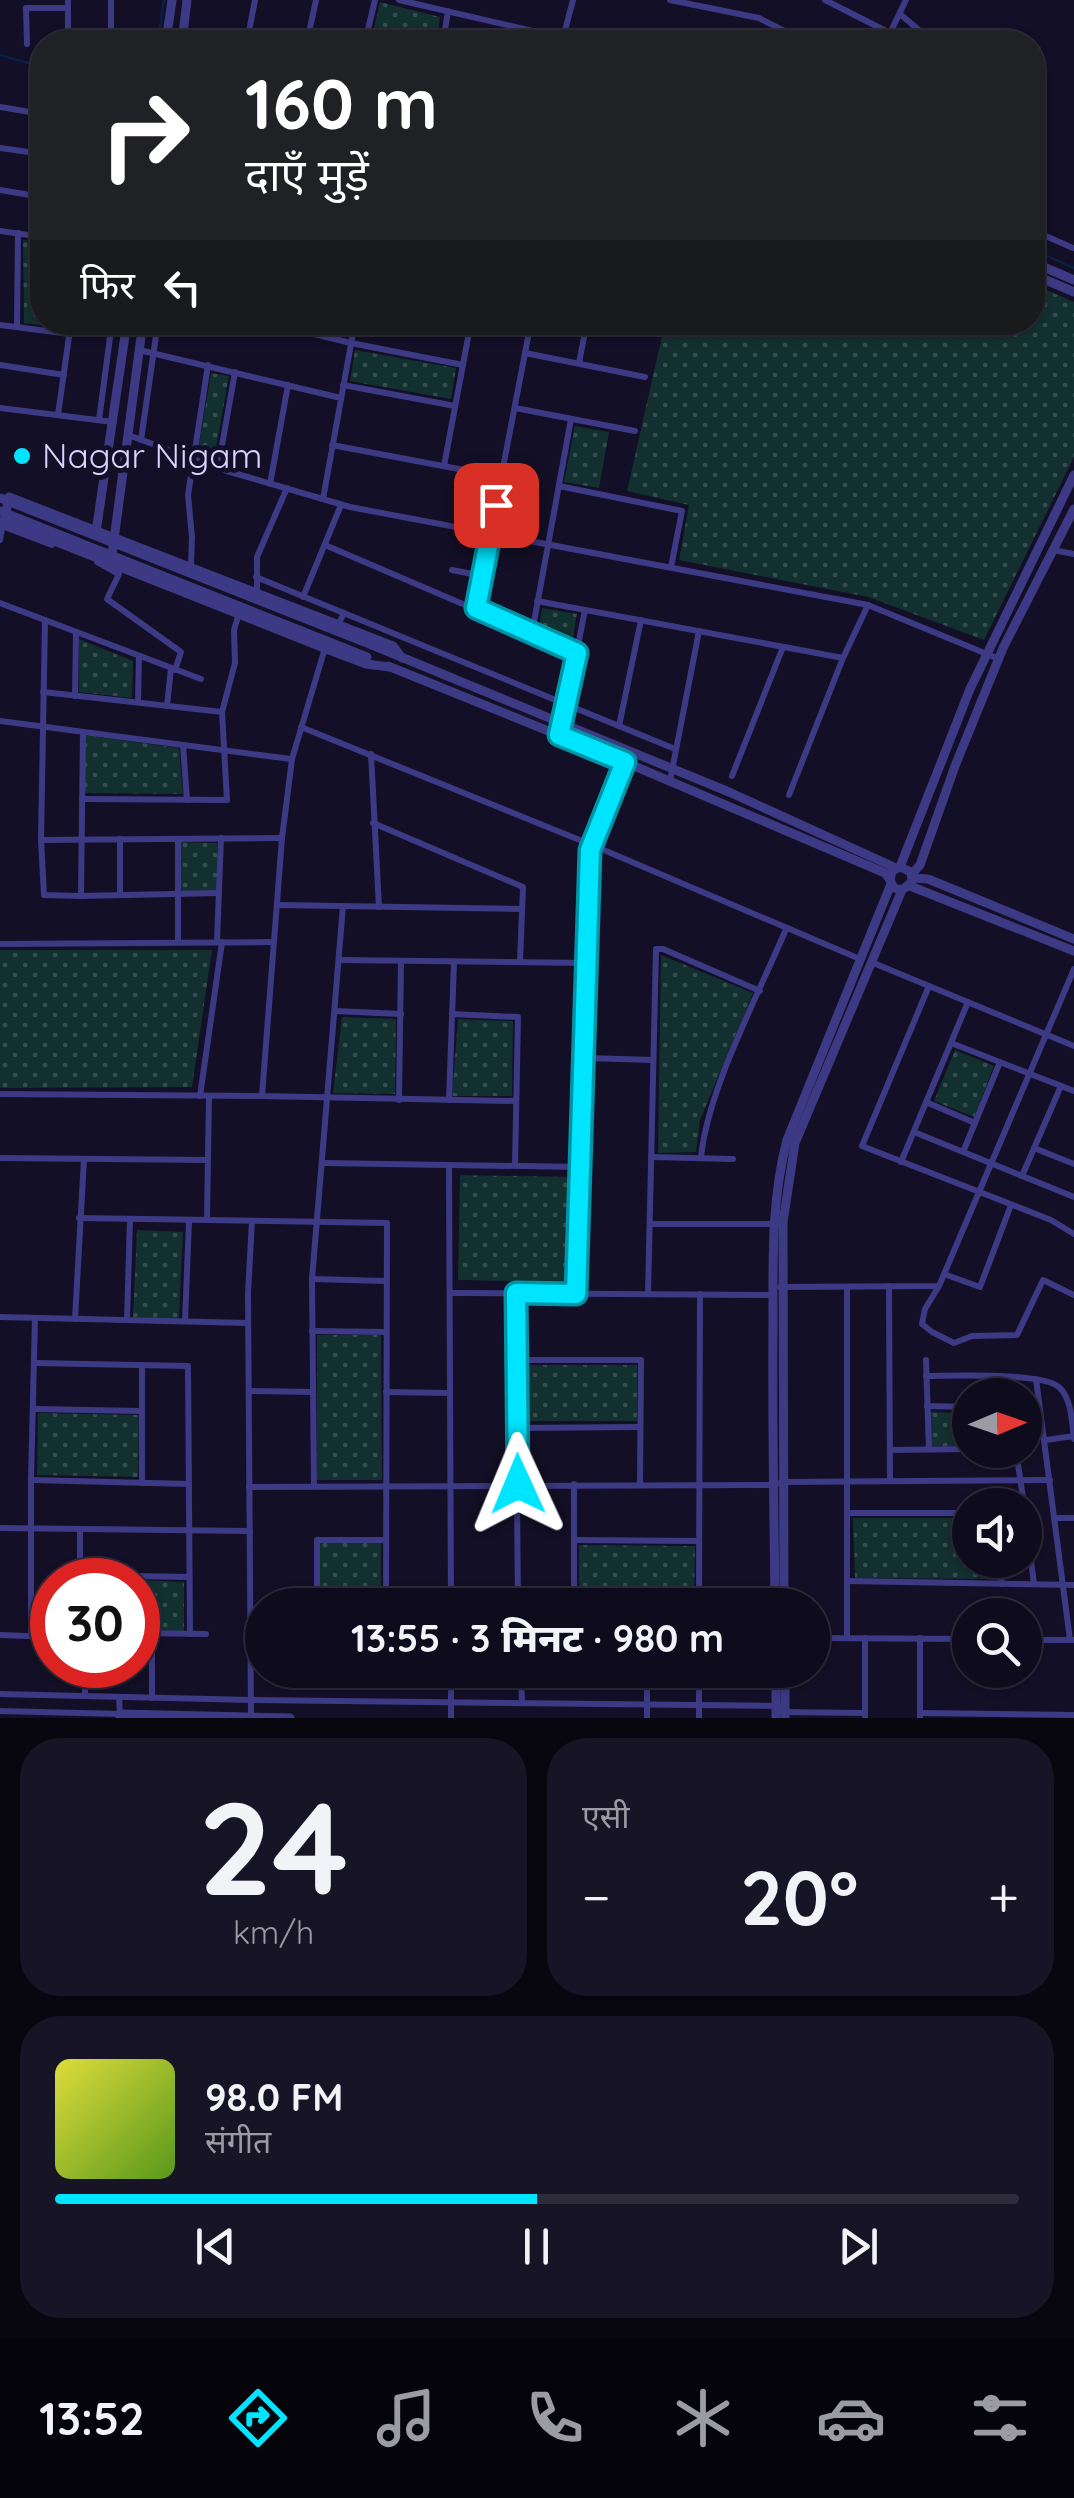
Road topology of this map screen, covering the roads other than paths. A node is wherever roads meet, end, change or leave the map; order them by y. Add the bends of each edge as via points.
1 (111, 0) edge
2 (172, 0) edge
3 (187, 0) edge
4 (256, 0) edge
5 (316, 0) edge
6 (374, 0) edge
7 (399, 0) edge
8 (573, 0) edge
9 (670, 0) edge
10 (906, 0) edge
11 (829, 1) edge
12 (68, 4) edge
13 (448, 12) junction
14 (900, 14) junction
15 (515, 27) junction
16 (68, 30) edge
17 (111, 30) edge
18 (168, 30) edge
19 (183, 30) edge
20 (250, 30) edge
21 (310, 30) edge
22 (368, 30) edge
23 (445, 30) edge
24 (515, 30) edge
25 (528, 30) edge
26 (565, 30) edge
27 (782, 30) edge
28 (884, 30) edge
29 (892, 30) edge
30 (919, 30) edge
31 (27, 44) dead end
32 (0, 107) edge
33 (30, 112) edge
34 (0, 148) edge
35 (30, 152) edge
36 (0, 190) edge
37 (30, 195) edge
38 (0, 231) edge
39 (18, 234) junction
40 (30, 236) edge
41 (1045, 236) edge
42 (1073, 248) edge
43 (1045, 268) edge
44 (1045, 280) edge
45 (1074, 280) edge
46 (1074, 292) edge
47 (0, 325) edge
48 (17, 327) junction
49 (30, 329) edge
50 (70, 335) edge
51 (115, 335) edge
52 (121, 335) edge
53 (142, 335) edge
54 (156, 335) edge
55 (317, 335) edge
56 (353, 335) edge
57 (468, 335) edge
58 (528, 335) edge
59 (585, 335) edge
60 (117, 343) junction
61 (351, 344) junction
62 (140, 350) junction
63 (153, 352) junction
64 (525, 353) junction
65 (463, 364) junction
66 (579, 364) junction
67 (0, 365) edge
68 (208, 366) junction
69 (235, 372) junction
70 (64, 375) junction
71 (645, 377) dead end
72 (288, 385) junction
73 (344, 385) junction
74 (341, 398) junction
75 (455, 406) junction
76 (0, 408) edge
77 (515, 408) junction
78 (58, 416) junction
79 (571, 419) junction
80 (107, 421) junction
81 (635, 432) dead end
82 (127, 435) junction
83 (141, 440) junction
84 (332, 446) junction
85 (192, 458) junction
86 (444, 466) junction
87 (218, 468) junction
88 (1074, 476) edge
89 (502, 477) junction
90 (270, 484) junction
91 (558, 486) junction
92 (287, 488) junction
93 (4, 495) edge
94 (323, 499) junction
95 (341, 504) junction
96 (1074, 509) edge
97 (1, 519) edge
98 (97, 530) junction
99 (491, 533) junction
100 (116, 537) junction
101 (0, 540) edge
102 (548, 544) junction
103 (324, 545) junction
104 (1053, 550) junction
105 (90, 554) junction
106 (1074, 554) edge
107 (111, 562) junction
108 (190, 566) junction
109 (671, 567) junction
110 (452, 570) dead end
111 (482, 576) junction
112 (256, 577) junction
113 (256, 592) junction
114 (303, 596) junction
115 (538, 601) junction
116 (0, 604) edge
117 (868, 605) junction
118 (476, 608) junction
119 (585, 610) junction
120 (239, 613) junction
121 (344, 614) junction
122 (44, 620) junction
123 (641, 620) junction
124 (338, 625) junction
125 (699, 631) junction
126 (76, 632) junction
127 (532, 633) junction
128 (783, 647) junction
129 (324, 648) junction
130 (577, 653) junction
131 (987, 653) junction
132 (139, 656) junction
133 (402, 658) junction
134 (843, 658) junction
135 (999, 659) junction
136 (390, 666) junction
137 (173, 669) junction
138 (200, 679) dead end
139 (44, 692) junction
140 (75, 696) junction
141 (138, 702) junction
142 (167, 706) junction
143 (566, 706) junction
144 (222, 712) junction
145 (0, 721) edge
146 (43, 726) junction
147 (300, 727) junction
148 (619, 727) junction
149 (561, 730) junction
150 (83, 732) junction
151 (183, 745) junction
152 (675, 749) junction
153 (224, 750) junction
154 (371, 754) junction
155 (292, 759) junction
156 (625, 762) junction
157 (672, 776) junction
158 (732, 776) dead end
159 (789, 796) dead end
160 (82, 800) junction
161 (188, 800) junction
162 (374, 823) junction
163 (178, 838) junction
164 (221, 838) junction
165 (282, 838) junction
166 (82, 839) junction
167 (120, 839) junction
168 (41, 840) junction
169 (592, 845) junction
170 (898, 868) junction
171 (890, 882) junction
172 (909, 882) junction
173 (219, 893) junction
174 (178, 894) junction
175 (120, 895) junction
176 (81, 896) junction
177 (276, 905) junction
178 (343, 906) junction
179 (378, 907) junction
180 (522, 910) junction
181 (786, 929) junction
182 (1074, 940) edge
183 (178, 942) junction
184 (220, 942) junction
185 (274, 942) junction
186 (0, 944) edge
187 (1074, 950) edge
188 (340, 960) junction
189 (402, 961) junction
190 (866, 961) junction
191 (454, 962) junction
192 (520, 962) junction
193 (587, 963) junction
194 (1074, 969) edge
195 (929, 986) junction
196 (760, 991) junction
197 (968, 1002) junction
198 (335, 1012) junction
199 (401, 1014) junction
200 (452, 1014) junction
201 (1046, 1034) junction
202 (951, 1042) junction
203 (1074, 1046) edge
204 (584, 1058) junction
205 (653, 1060) junction
206 (1000, 1062) junction
207 (1030, 1074) junction
208 (1061, 1086) junction
209 (1074, 1091) edge
210 (0, 1094) edge
211 (204, 1096) junction
212 (262, 1096) junction
213 (328, 1100) junction
214 (399, 1100) junction
215 (449, 1100) junction
216 (516, 1101) junction
217 (926, 1102) junction
218 (975, 1123) junction
219 (914, 1132) junction
220 (1034, 1148) junction
221 (962, 1152) junction
222 (651, 1157) junction
223 (0, 1158) edge
224 (701, 1158) junction
225 (84, 1159) junction
226 (733, 1159) dead end
227 (207, 1160) junction
228 (901, 1162) junction
229 (323, 1163) junction
230 (992, 1164) junction
231 (1074, 1164) edge
232 (450, 1165) junction
233 (515, 1166) junction
234 (581, 1167) junction
235 (1022, 1176) junction
236 (782, 1188) junction
237 (980, 1193) junction
238 (1074, 1198) edge
239 (1011, 1205) junction
240 (79, 1218) junction
241 (207, 1219) junction
242 (130, 1220) junction
243 (252, 1220) junction
244 (318, 1220) junction
245 (189, 1221) junction
246 (650, 1224) junction
247 (774, 1224) junction
248 (1074, 1234) edge
249 (944, 1274) junction
250 (312, 1280) junction
251 (386, 1281) junction
252 (889, 1286) junction
253 (939, 1286) junction
254 (846, 1287) junction
255 (778, 1291) junction
256 (450, 1292) junction
257 (516, 1293) junction
258 (576, 1294) junction
259 (648, 1294) junction
260 (700, 1294) junction
261 (1074, 1294) edge
262 (0, 1317) edge
263 (35, 1318) junction
264 (75, 1319) junction
265 (127, 1320) junction
266 (185, 1321) junction
267 (248, 1323) junction
268 (312, 1331) junction
269 (386, 1332) junction
270 (516, 1360) junction
271 (926, 1360) dead end
272 (34, 1363) junction
273 (142, 1365) junction
274 (926, 1376) junction
275 (1007, 1377) joint
276 (1022, 1378) edge
277 (1042, 1381) edge
278 (248, 1391) junction
279 (313, 1392) junction
280 (386, 1392) junction
281 (450, 1393) junction
282 (927, 1406) junction
283 (952, 1407) edge
284 (33, 1409) junction
285 (142, 1411) junction
286 (1042, 1416) edge
287 (1073, 1424) edge
288 (640, 1427) junction
289 (516, 1428) junction
290 (1074, 1438) edge
291 (1046, 1440) junction
292 (929, 1449) junction
293 (952, 1449) edge
294 (890, 1450) junction
295 (1018, 1468) edge
296 (31, 1480) junction
297 (1020, 1480) junction
298 (1050, 1480) junction
299 (846, 1481) junction
300 (890, 1481) junction
301 (142, 1483) junction
302 (188, 1484) junction
303 (451, 1484) junction
304 (518, 1484) junction
305 (574, 1484) junction
306 (778, 1484) junction
307 (386, 1485) junction
308 (640, 1485) junction
309 (699, 1485) junction
310 (314, 1486) junction
311 (249, 1487) junction
312 (1021, 1488) edge
313 (952, 1512) edge
314 (847, 1513) junction
315 (1056, 1518) junction
316 (1074, 1518) edge
317 (0, 1528) edge
318 (31, 1528) junction
319 (80, 1529) junction
320 (189, 1530) junction
321 (250, 1531) junction
322 (386, 1540) junction
323 (574, 1540) junction
324 (699, 1540) junction
325 (1074, 1548) edge
326 (1060, 1549) junction
327 (31, 1558) edge
328 (80, 1558) edge
329 (160, 1577) edge
330 (189, 1577) junction
331 (1002, 1578) edge
332 (1033, 1578) edge
333 (847, 1582) junction
334 (1002, 1584) junction
335 (1034, 1584) junction
336 (1064, 1585) junction
337 (1074, 1585) edge
338 (250, 1588) edge
339 (317, 1588) edge
340 (386, 1588) edge
341 (451, 1588) edge
342 (518, 1588) edge
343 (574, 1588) edge
344 (699, 1588) edge
345 (775, 1588) edge
346 (783, 1588) edge
347 (190, 1634) junction
348 (206, 1634) dead end
349 (160, 1635) edge
350 (0, 1636) edge
351 (30, 1636) edge
352 (830, 1638) edge
353 (847, 1638) junction
354 (865, 1638) junction
355 (920, 1638) junction
356 (952, 1639) edge
357 (1042, 1640) edge
358 (1072, 1640) edge
359 (85, 1688) edge
360 (152, 1688) edge
361 (251, 1688) edge
362 (452, 1688) edge
363 (521, 1688) edge
364 (647, 1688) edge
365 (699, 1688) edge
366 (0, 1694) edge
367 (85, 1696) junction
368 (120, 1697) junction
369 (152, 1698) junction
370 (251, 1700) junction
371 (452, 1702) junction
372 (522, 1703) junction
373 (647, 1704) junction
374 (699, 1705) junction
375 (0, 1711) edge
376 (780, 1712) edge
377 (120, 1716) edge
378 (865, 1716) edge
379 (920, 1716) edge
380 (962, 1716) edge
381 (1074, 1716) edge
382 (205, 1718) edge
383 (251, 1718) edge
384 (290, 1718) edge
385 (451, 1718) edge
386 (647, 1718) edge
387 (699, 1718) edge

1 - 17 street
2 - 18 street
3 - 19 street
4 - 20 street
5 - 21 street
6 - 22 street
7 - 13 street
8 - 26 street
9 - 27 street via 758,18
10 - 14 street
11 - 28 street
12 - 16 street
12 - 31 street via 26,8
13 - 15 street
13 - 23 street
14 - 29 street
14 - 30 street
15 - 24 street
15 - 25 street
32 - 33 street
34 - 35 street
36 - 37 street
38 - 39 street
39 - 40 street
39 - 48 street
41 - 42 street
43 - 45 street
44 - 46 street
47 - 48 street
48 - 49 street
50 - 70 street
51 - 60 street
52 - 60 street
53 - 62 street
54 - 63 street
55 - 61 street
56 - 61 street
57 - 65 street
58 - 64 street
59 - 66 street
60 - 80 street
61 - 65 street
61 - 73 street
62 - 63 street
62 - 82 street
63 - 68 street
63 - 83 street
64 - 66 street
64 - 77 street
65 - 75 street
66 - 71 street
67 - 70 street
68 - 69 street
68 - 85 street
69 - 72 street
69 - 87 street
70 - 78 street
72 - 74 street
72 - 90 street
73 - 74 street
73 - 75 street
74 - 84 street
75 - 86 street
76 - 78 street
77 - 79 street
77 - 89 street
78 - 80 street
79 - 81 street
79 - 91 street
80 - 98 street
82 - 83 street
82 - 100 street
83 - 85 street
84 - 86 street
84 - 94 street
85 - 87 street
85 - 108 street
86 - 89 street
87 - 90 street
88 - 131 street
89 - 99 street
90 - 92 street
91 - 102 street
91 - 109 street via 682,512
92 - 94 street
92 - 112 street via 257,557
93 - 97 street
93 - 98 street
93 - 133 street, bridge
94 - 95 street
95 - 99 street
95 - 103 street
96 - 104 street
97 - 101 street
97 - 105 street
97 - 136 street, bridge
97 - 137 street via 118,572 106,599 181,652
98 - 100 street
98 - 105 street
99 - 102 street
99 - 111 street
100 - 107 street
100 - 108 street
102 - 109 street
102 - 115 street
103 - 114 street
103 - 118 street
104 - 106 street
104 - 135 street
105 - 107 street
107 - 120 street
108 - 113 street
109 - 117 street
110 - 111 street
111 - 118 street
112 - 113 street
112 - 114 street
113 - 124 street
114 - 121 street
115 - 119 street
115 - 127 street
116 - 122 street
117 - 131 street
117 - 134 street
118 - 127 street
119 - 123 street
119 - 130 street
120 - 129 street
120 - 144 street
121 - 124 street
121 - 143 street
122 - 126 street
122 - 139 street
123 - 125 street
123 - 148 street
124 - 129 street
124 - 133 street via 393,646
125 - 128 street
125 - 152 street
126 - 132 street
126 - 140 street
127 - 130 street
128 - 134 street
128 - 158 street
129 - 136 street
129 - 147 street
130 - 143 street
131 - 135 street
131 - 170 street
132 - 137 street
132 - 141 street
133 - 149 street
134 - 159 street
135 - 172 street
136 - 149 street
137 - 138 street
137 - 142 street
139 - 140 street
139 - 146 street
140 - 141 street
141 - 142 street
142 - 144 street
143 - 148 street
143 - 149 street
144 - 153 street
145 - 146 street
146 - 150 street
146 - 168 street
147 - 154 street
147 - 155 street
148 - 152 street
149 - 156 street
149 - 157 street
150 - 151 street
150 - 160 street
151 - 153 street
151 - 161 street
152 - 157 street
153 - 155 street
153 - 161 street via 227,800
154 - 162 street
154 - 169 street
155 - 165 street
156 - 157 street
156 - 169 street
157 - 170 street via 729,792
157 - 171 street via 885,873
160 - 161 street
160 - 166 street
162 - 179 street
162 - 180 street via 523,887
163 - 164 street
163 - 167 street
163 - 174 street
164 - 165 street
164 - 173 street
165 - 177 street
166 - 167 street
166 - 168 street
166 - 176 street
167 - 175 street
168 - 176 street via 44,895
169 - 181 street
169 - 193 street
170 - 171 street
170 - 172 street
171 - 172 street
171 - 190 street
172 - 182 street via 928,878
172 - 187 street
172 - 190 street
173 - 174 street
173 - 184 street
174 - 175 street
174 - 183 street
175 - 176 street
177 - 178 street
177 - 185 street
178 - 179 street
178 - 188 street
179 - 180 street
180 - 192 street
181 - 190 street
181 - 196 street
183 - 184 street
183 - 186 street
184 - 185 street
184 - 211 street
185 - 212 street
188 - 189 street
188 - 198 street
189 - 191 street
189 - 199 street
190 - 195 street
190 - 236 street
191 - 192 street
191 - 200 street
192 - 193 street
193 - 204 street
194 - 201 street
195 - 197 street
195 - 228 street via 862,1146
196 - 205 street via 656,949
196 - 224 street via 703,1132
197 - 201 street
197 - 202 street
198 - 199 street
198 - 213 street
199 - 214 street
200 - 215 street
200 - 216 street via 518,1017
201 - 203 street
201 - 207 street
202 - 206 street
202 - 217 street
204 - 205 street
204 - 234 street
205 - 222 street
206 - 207 street
206 - 218 street
207 - 208 street
207 - 230 street
208 - 209 street
208 - 220 street
210 - 211 street
211 - 212 street
211 - 227 street
212 - 213 street
213 - 214 street
213 - 229 street
214 - 215 street
215 - 216 street
216 - 233 street
217 - 218 street
217 - 219 street
218 - 221 street
219 - 221 street
219 - 228 street
220 - 231 street
220 - 235 street
221 - 230 street
222 - 224 street
222 - 246 street
223 - 225 street
224 - 226 street
225 - 227 street
225 - 240 street
227 - 241 street
228 - 237 street
229 - 232 street
229 - 244 street
230 - 235 street
230 - 237 street
232 - 233 street
232 - 256 street
233 - 234 street
234 - 258 street
235 - 238 street
236 - 247 street
236 - 255 street
237 - 239 street
237 - 249 street
239 - 248 street
239 - 249 street via 980,1287
240 - 242 street
240 - 264 street
241 - 243 street
241 - 245 street
242 - 245 street
242 - 265 street
243 - 244 street
243 - 267 street
244 - 250 street
244 - 251 street via 387,1223
245 - 266 street
246 - 247 street
246 - 259 street
247 - 255 street
249 - 253 street
250 - 251 street
250 - 268 street
251 - 269 street
252 - 253 street
252 - 254 street
252 - 294 street
253 - 261 street via 922,1324 954,1343 1017,1335 1043,1280
254 - 255 street
254 - 299 street
255 - 260 street
255 - 306 street
256 - 257 street
256 - 281 street
257 - 258 street
257 - 270 street
258 - 259 street
259 - 260 street
260 - 309 street
262 - 263 street
263 - 264 street
263 - 272 street
264 - 265 street
265 - 266 street
266 - 267 street
267 - 278 street
268 - 269 street
268 - 279 street
269 - 280 street
270 - 288 street via 641,1360
270 - 289 street
271 - 274 street
272 - 273 street
272 - 284 street
273 - 285 street
273 - 302 street via 188,1366
274 - 275 street
274 - 282 street
275 - 276 street
277 - 287 street via 1062,1388
278 - 279 street
278 - 311 street
279 - 310 street
280 - 281 street
280 - 307 street
281 - 303 street
282 - 283 street
282 - 292 street
284 - 285 street
284 - 296 street
285 - 301 street
286 - 291 street
287 - 290 street
288 - 289 street
288 - 308 street
289 - 304 street
290 - 291 street
291 - 298 street
292 - 293 street
292 - 294 street
294 - 300 street
295 - 297 street
296 - 301 street
296 - 318 street
297 - 298 street
297 - 300 street
297 - 312 street
298 - 315 street
299 - 300 street
299 - 306 street
299 - 314 street
301 - 302 street
302 - 320 street
303 - 304 street
303 - 307 street
303 - 341 street
304 - 305 street
304 - 342 street
305 - 308 street
305 - 323 street
306 - 309 street
306 - 345 street
306 - 346 street
307 - 310 street
307 - 322 street
308 - 309 street
309 - 324 street
310 - 311 street
311 - 321 street
313 - 314 street
314 - 333 street
315 - 316 street
315 - 326 street
317 - 318 street
318 - 319 street
318 - 327 street
319 - 320 street
319 - 328 street
320 - 321 street
320 - 330 street
321 - 338 street
322 - 339 street via 317,1540
322 - 340 street
323 - 324 street
323 - 343 street
324 - 344 street
325 - 326 street
326 - 336 street
329 - 330 street
330 - 347 street
331 - 334 street
332 - 335 street
333 - 334 street
333 - 353 street
334 - 335 street
335 - 336 street
336 - 337 street
336 - 358 street
347 - 348 street
347 - 349 street
350 - 351 street
352 - 353 street
353 - 354 street
354 - 355 street
354 - 378 street
355 - 356 street
355 - 379 street
357 - 358 street
359 - 367 street
360 - 369 street
361 - 370 street
362 - 371 street
363 - 372 street
364 - 373 street
365 - 374 street
366 - 367 street
367 - 368 street
368 - 369 street
368 - 377 street
369 - 370 street
370 - 371 street
370 - 383 street
371 - 372 street
371 - 385 street
372 - 373 street
373 - 374 street
373 - 386 street
374 - 376 street
374 - 387 street
375 - 377 street
376 - 378 street
377 - 382 street
379 - 380 street
380 - 381 street
382 - 383 street
383 - 384 street

